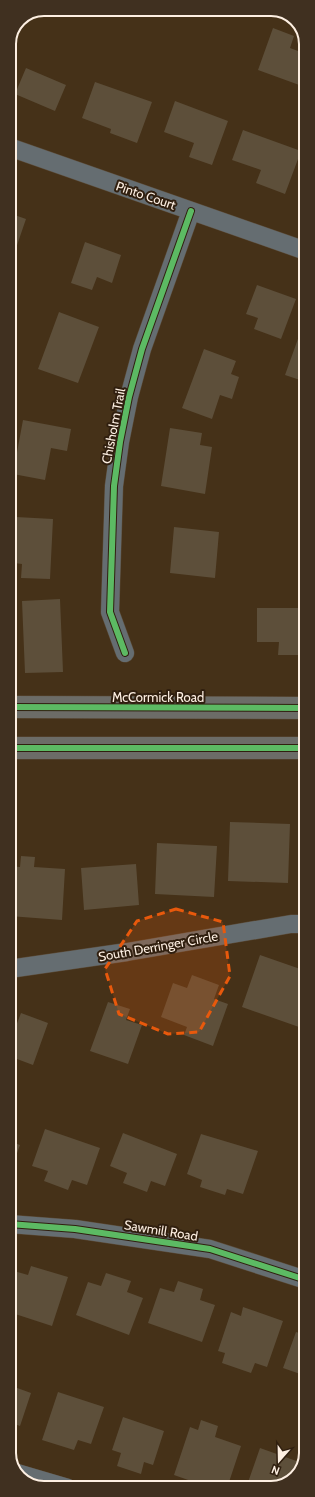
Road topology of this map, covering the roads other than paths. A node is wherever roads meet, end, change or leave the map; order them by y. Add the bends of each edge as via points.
1 (16, 149) edge
2 (191, 211) junction
3 (299, 250) edge
4 (125, 653) dead end
5 (16, 707) edge
6 (299, 708) edge
7 (16, 748) edge
8 (299, 748) edge
9 (299, 925) edge
10 (16, 967) edge
11 (16, 1225) edge
12 (299, 1278) edge
13 (30, 1477) edge
14 (44, 1481) edge

1 - 2 street, Pinto Court
2 - 3 street, Pinto Court
2 - 4 street, Chisholm Trail via 142,350 120,442 114,494 110,612
5 - 6 main road, McCormick Road
7 - 8 main road
9 - 10 street, South Derringer Circle
11 - 12 street, Sawmill Road via 82,1230 210,1249
13 - 14 street

